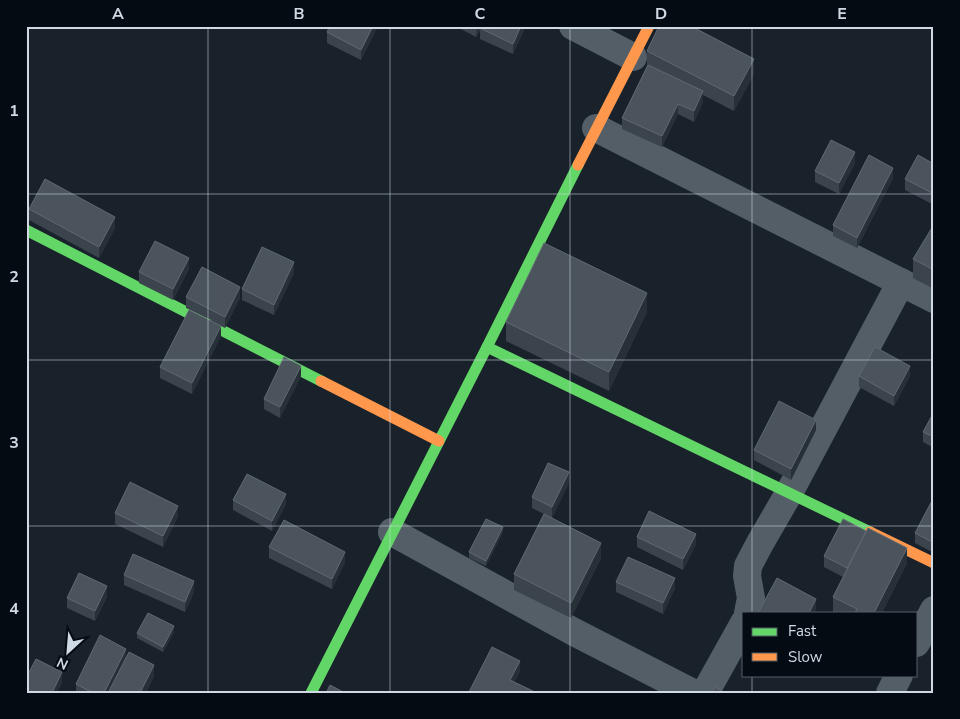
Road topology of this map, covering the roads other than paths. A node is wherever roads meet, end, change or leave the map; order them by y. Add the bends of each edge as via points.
1 (573, 26) edge
2 (650, 26) edge
3 (633, 57) junction
4 (596, 128) junction
5 (26, 230) edge
6 (900, 282) junction
7 (934, 299) edge
8 (486, 347) junction
9 (439, 441) junction
10 (789, 492) junction
11 (392, 532) junction
12 (934, 563) edge
13 (934, 610) edge
14 (748, 612) edge
15 (742, 627) edge
16 (918, 639) edge
17 (898, 676) edge
18 (311, 693) edge
19 (693, 693) edge
20 (705, 693) edge
21 (890, 693) edge

1 - 3 street
2 - 3 street
3 - 4 street
4 - 6 street
4 - 8 street
5 - 9 street
6 - 7 street
6 - 10 street
8 - 9 street
8 - 10 street
9 - 11 street
10 - 12 street
10 - 14 street via 748,566 751,598
11 - 18 street
11 - 19 street
13 - 16 street
15 - 20 street
17 - 21 street

